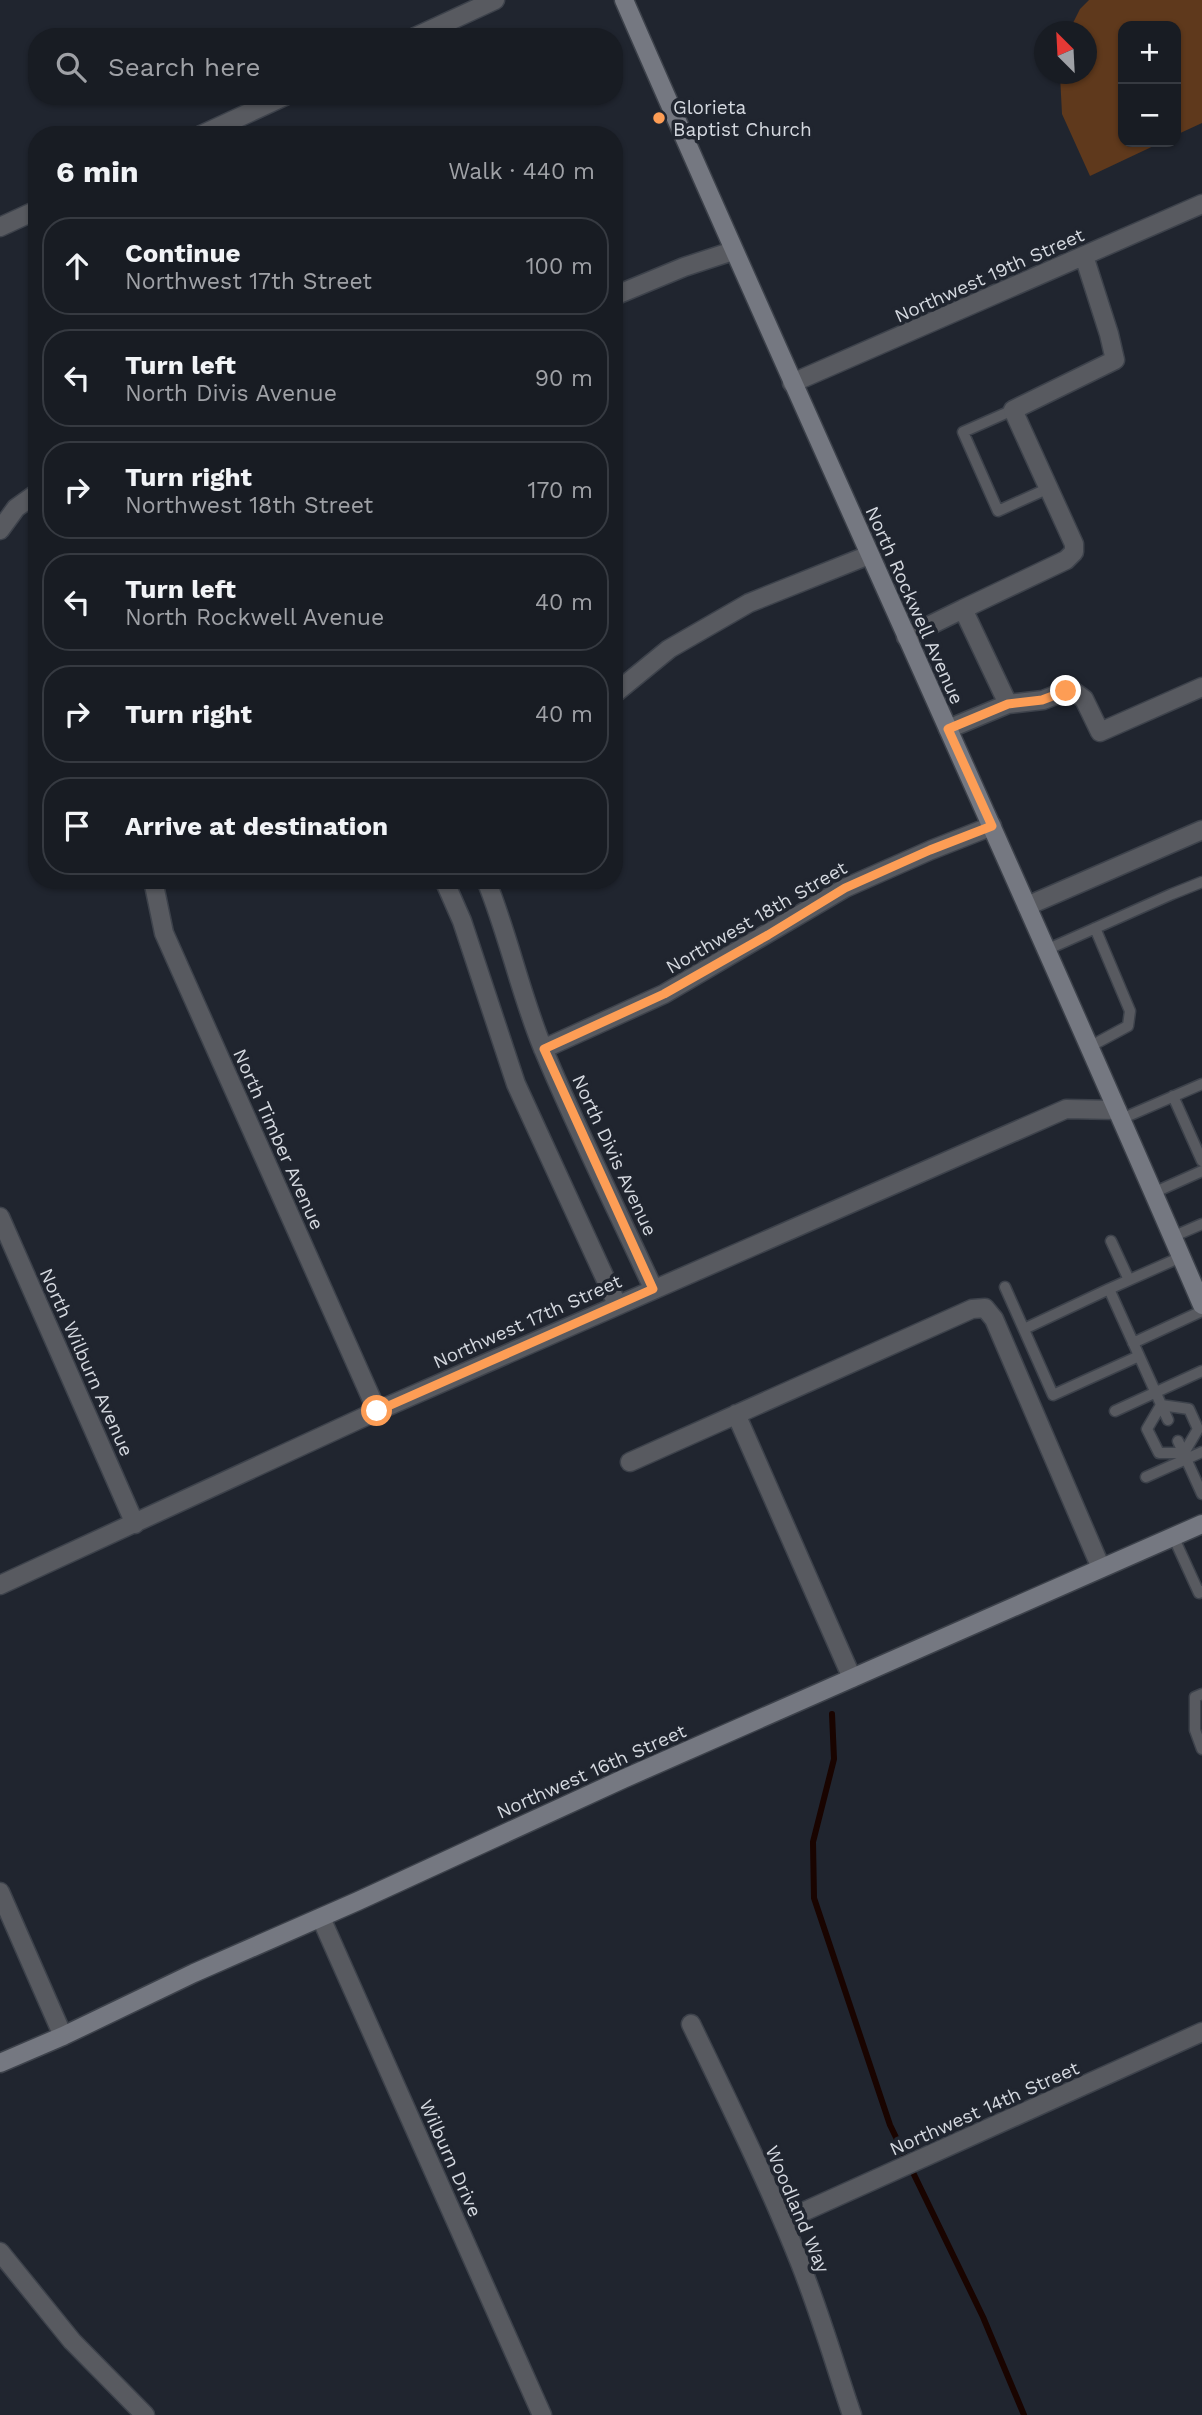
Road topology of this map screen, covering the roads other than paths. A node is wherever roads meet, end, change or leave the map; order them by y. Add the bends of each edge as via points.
1 (495, 0) edge
2 (624, 0) edge
3 (434, 28) edge
4 (266, 105) edge
5 (220, 126) edge
6 (1202, 204) edge
7 (28, 214) edge
8 (0, 227) edge
9 (733, 251) junction
10 (1084, 256) junction
11 (623, 292) edge
12 (792, 383) junction
13 (1013, 410) junction
14 (1049, 488) junction
15 (28, 499) edge
16 (0, 530) edge
17 (869, 555) junction
18 (963, 609) junction
19 (905, 636) junction
20 (623, 687) edge
21 (1202, 687) edge
22 (1008, 704) junction
23 (948, 729) junction
24 (992, 826) junction
25 (1202, 830) edge
26 (1202, 882) edge
27 (155, 889) edge
28 (448, 889) edge
29 (490, 889) edge
30 (1027, 906) junction
31 (1095, 928) junction
32 (1046, 950) junction
33 (1089, 1047) junction
34 (544, 1049) junction
35 (1202, 1084) edge
36 (1173, 1096) junction
37 (1119, 1114) junction
38 (1202, 1161) edge
39 (1202, 1171) edge
40 (1153, 1193) junction
41 (0, 1217) edge
42 (1202, 1224) edge
43 (1172, 1237) junction
44 (1111, 1241) dead end
45 (1181, 1257) junction
46 (1129, 1280) junction
47 (1004, 1287) dead end
48 (653, 1289) junction
49 (1109, 1289) junction
50 (617, 1304) junction
51 (1202, 1305) edge
52 (1202, 1311) edge
53 (1024, 1329) junction
54 (1133, 1343) junction
55 (1139, 1356) junction
56 (1202, 1371) edge
57 (1155, 1392) junction
58 (1161, 1405) junction
59 (377, 1411) junction
60 (1115, 1411) dead end
61 (736, 1414) junction
62 (1168, 1420) dead end
63 (1178, 1441) dead end
64 (1202, 1452) edge
65 (1185, 1456) junction
66 (630, 1462) dead end
67 (1146, 1477) dead end
68 (1202, 1494) edge
69 (135, 1524) junction
70 (1202, 1524) edge
71 (1173, 1536) junction
72 (1101, 1568) junction
73 (0, 1585) edge
74 (1202, 1591) edge
75 (852, 1678) junction
76 (1202, 1694) edge
77 (1202, 1749) edge
78 (0, 1892) edge
79 (321, 1918) junction
80 (691, 2024) dead end
81 (1202, 2032) edge
82 (63, 2036) junction
83 (0, 2063) edge
84 (783, 2221) junction
85 (0, 2252) edge
86 (145, 2415) edge
87 (542, 2415) edge
88 (852, 2415) edge

1 - 3 street
2 - 9 main road, North Rockwell Avenue
4 - 5 street
6 - 10 street, Northwest 19th Street
7 - 8 street
9 - 11 street
9 - 12 main road, North Rockwell Avenue
10 - 12 street, Northwest 19th Street
10 - 13 street via 1115,360
12 - 17 main road, North Rockwell Avenue
13 - 14 street
13 - 14 lane via 963,432 998,511
14 - 18 street via 1074,552
15 - 16 street
17 - 19 main road, North Rockwell Avenue
17 - 20 street via 749,603 669,649
18 - 19 street
18 - 22 street
19 - 23 main road, North Rockwell Avenue
21 - 22 street via 1100,732 1084,699 1073,691
22 - 23 street
23 - 24 main road, North Rockwell Avenue
24 - 30 main road, North Rockwell Avenue
24 - 34 street, Northwest 18th Street via 845,888 664,994
25 - 30 street
26 - 31 lane
27 - 59 street, North Timber Avenue via 164,933
28 - 50 street via 516,1084
29 - 34 street, North Divis Avenue
30 - 32 main road, North Rockwell Avenue
31 - 32 lane
31 - 33 lane via 1130,1011 1128,1026
32 - 33 main road, North Rockwell Avenue
33 - 37 main road, North Rockwell Avenue
34 - 48 street, North Divis Avenue
35 - 36 lane
36 - 37 lane
36 - 38 lane
37 - 40 main road, North Rockwell Avenue
37 - 48 street, Northwest 17th Street via 1066,1109
39 - 40 lane
40 - 43 main road, North Rockwell Avenue
41 - 69 street, North Wilburn Avenue
42 - 43 lane
43 - 45 main road, North Rockwell Avenue
44 - 46 lane
45 - 46 lane
45 - 51 main road, North Rockwell Avenue
46 - 49 lane
47 - 53 lane
48 - 50 street, Northwest 17th Street
49 - 53 lane
49 - 54 lane
50 - 59 street, Northwest 17th Street
52 - 54 lane
53 - 55 lane via 1053,1395
54 - 55 lane
55 - 57 lane
56 - 57 lane
57 - 58 lane
57 - 60 lane
58 - 62 lane
58 - 65 lane via 1189,1409 1198,1429
58 - 65 lane via 1147,1429 1159,1453
59 - 69 street, Northwest 17th Street
61 - 66 street
61 - 72 street via 972,1309 985,1308 994,1319
61 - 75 street
63 - 65 lane
64 - 65 lane
65 - 67 lane
65 - 68 lane
69 - 73 street, Northwest 17th Street
70 - 71 main road, Northwest 16th Street
71 - 72 main road, Northwest 16th Street
71 - 74 lane via 1199,1593
72 - 75 main road, Northwest 16th Street
75 - 79 main road, Northwest 16th Street
76 - 77 lane via 1195,1698 1195,1730
78 - 82 street
79 - 82 main road, Northwest 16th Street
79 - 87 street, Wilburn Drive
80 - 84 street, Woodland Way
81 - 84 street, Northwest 14th Street
82 - 83 main road, Northwest 16th Street
84 - 88 street, Woodland Way
85 - 86 street via 72,2341

